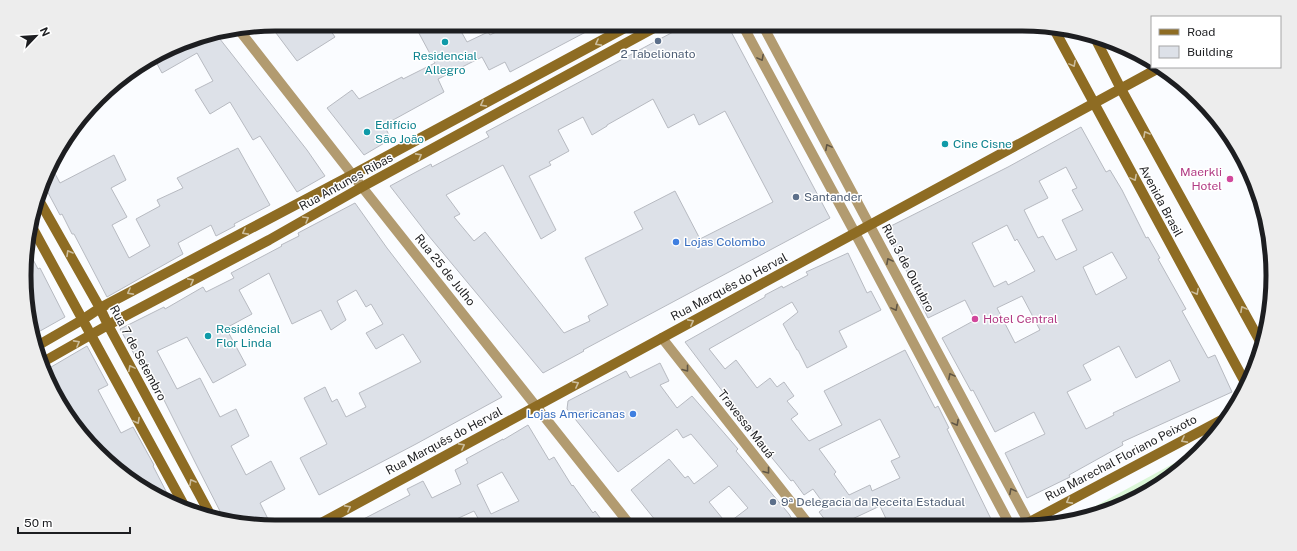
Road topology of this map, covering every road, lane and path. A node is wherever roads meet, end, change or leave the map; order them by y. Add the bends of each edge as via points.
1 (619, 31) edge
2 (636, 31) edge
3 (648, 31) edge
4 (746, 31) edge
5 (766, 31) edge
6 (242, 33) edge
7 (1056, 34) edge
8 (638, 36) junction
9 (1098, 43) edge
10 (1154, 70) edge
11 (515, 87) junction
12 (1121, 89) junction
13 (522, 100) junction
14 (1094, 104) junction
15 (352, 175) junction
16 (362, 187) junction
17 (41, 205) edge
18 (261, 224) junction
19 (870, 225) junction
20 (35, 233) edge
21 (855, 233) junction
22 (269, 240) junction
23 (100, 308) junction
24 (82, 320) junction
25 (108, 325) junction
26 (90, 336) junction
27 (662, 338) junction
28 (1258, 338) edge
29 (41, 344) edge
30 (935, 347) junction
31 (920, 355) junction
32 (46, 360) edge
33 (1243, 379) edge
34 (536, 406) junction
35 (1216, 423) edge
36 (170, 440) junction
37 (153, 449) junction
38 (181, 501) edge
39 (208, 511) edge
40 (1037, 519) edge
41 (327, 520) edge
42 (626, 520) edge
43 (805, 520) edge
44 (1007, 520) edge
45 (1026, 520) edge

1 -> 11 street, Rua Antunes Ribas
2 - 8 street
3 - 8 street, Rua Antunes Ribas
4 -> 21 street
19 -> 5 street, Rua 3 de Outubro
6 - 15 street, Rua 25 de Julho
7 -> 14 street, Avenida Brasil
8 - 13 street, Rua Antunes Ribas
9 - 12 street, Avenida Brasil
10 - 12 street, Rua Marquês do Herval
11 - 13 street
11 -> 15 street, Rua Antunes Ribas
12 - 14 street, Rua Marquês do Herval
28 -> 12 street, Avenida Brasil
16 -> 13 street, Rua Antunes Ribas
14 - 19 street, Rua Marquês do Herval
14 -> 33 street, Avenida Brasil
15 - 16 street, Rua 25 de Julho
15 - 18 street, Rua Antunes Ribas
22 -> 16 street, Rua Antunes Ribas
16 - 34 street, Rua 25 de Julho
23 -> 17 street, Rua 7 de Setembro
18 - 22 street
18 -> 23 street, Rua Antunes Ribas
19 - 21 street, Rua Marquês do Herval
30 -> 19 street, Rua 3 de Outubro
20 - 24 street
27 -> 21 street, Rua Marquês do Herval
21 -> 31 street
25 -> 22 street, Rua Antunes Ribas
23 - 24 street, Rua Antunes Ribas
23 - 25 street, Rua 7 de Setembro
24 - 26 street
24 - 29 street, Rua Antunes Ribas
25 - 26 street, Rua Antunes Ribas
36 -> 25 street, Rua 7 de Setembro
32 -> 26 street, Rua Antunes Ribas
26 -> 37 street
34 -> 27 street, Rua Marquês do Herval
27 -> 43 street, Travessa Mauá
30 - 31 street
45 -> 30 street, Rua 3 de Outubro
31 -> 44 street
41 -> 34 street, Rua Marquês do Herval
34 - 42 street, Rua 25 de Julho
35 -> 40 street, Rua Marechal Floriano Peixoto
36 - 37 street
39 -> 36 street, Rua 7 de Setembro
37 - 38 street

